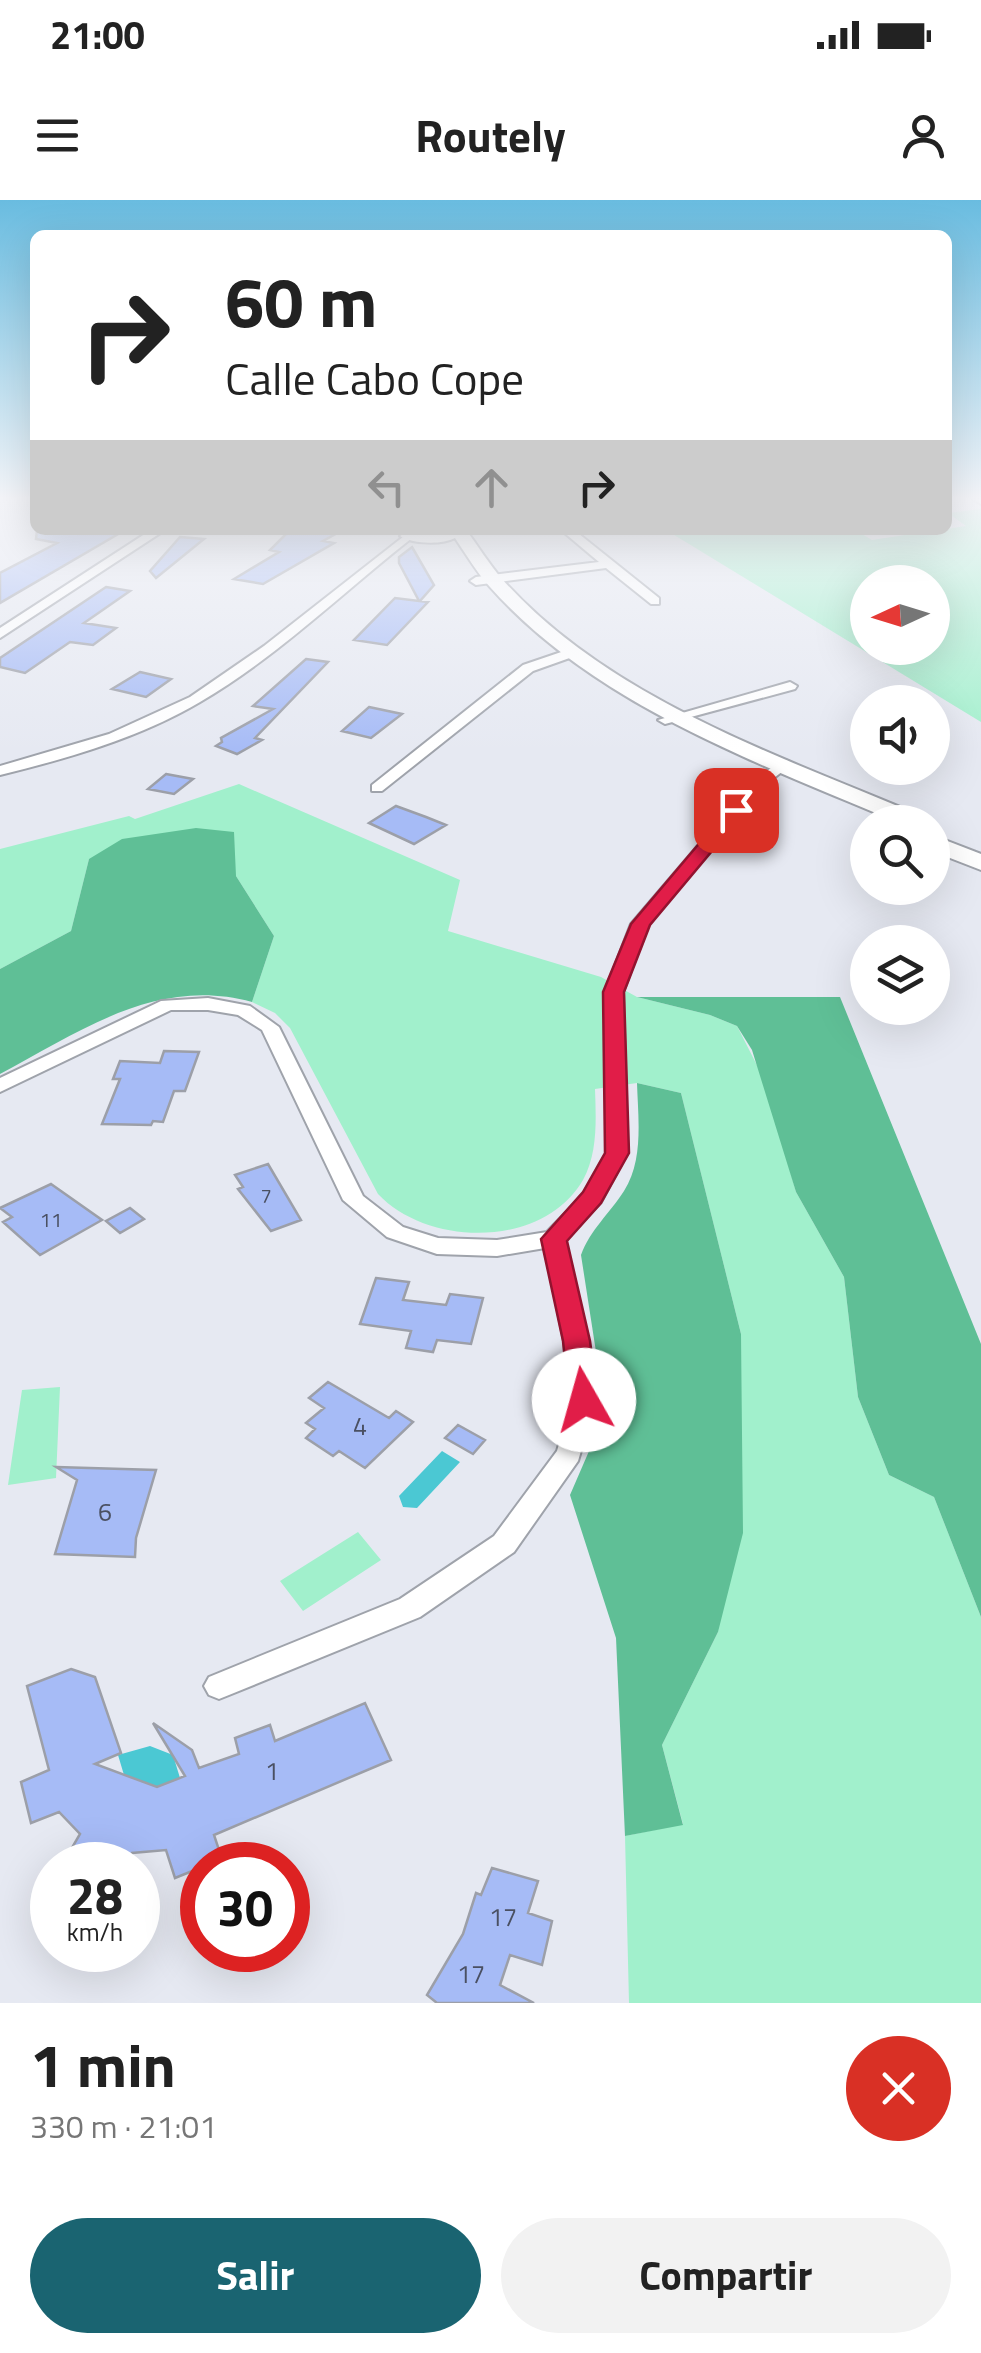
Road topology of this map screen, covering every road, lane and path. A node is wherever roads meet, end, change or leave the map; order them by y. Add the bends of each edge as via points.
1 (77, 583) edge
2 (360, 583) edge
3 (486, 583) edge
4 (632, 583) edge
5 (655, 601) dead end
6 (0, 614) edge
7 (25, 617) junction
8 (0, 634) edge
9 (566, 654) junction
10 (790, 686) dead end
11 (672, 718) junction
12 (778, 768) junction
13 (0, 772) edge
14 (377, 788) dead end
15 (854, 805) edge
16 (873, 805) edge
17 (950, 838) edge
18 (950, 850) edge
19 (981, 851) edge
20 (981, 863) edge
21 (0, 1086) edge
22 (554, 1239) junction
23 (219, 1686) dead end

1 - 7 street
2 - 13 street via 182,707 121,736
3 - 9 street via 505,611
4 - 5 street
6 - 7 street
7 - 8 street
9 - 11 street
9 - 14 street via 528,668
10 - 11 street
11 - 12 street
12 - 15 street
12 - 16 street
12 - 22 street via 640,924 614,992 617,1153 592,1197
17 - 19 street
18 - 20 street
21 - 22 street via 168,1006 243,1010 270,1027 354,1200 371,1216 437,1246 497,1248
22 - 23 street via 584,1400 569,1454 504,1544 410,1608

